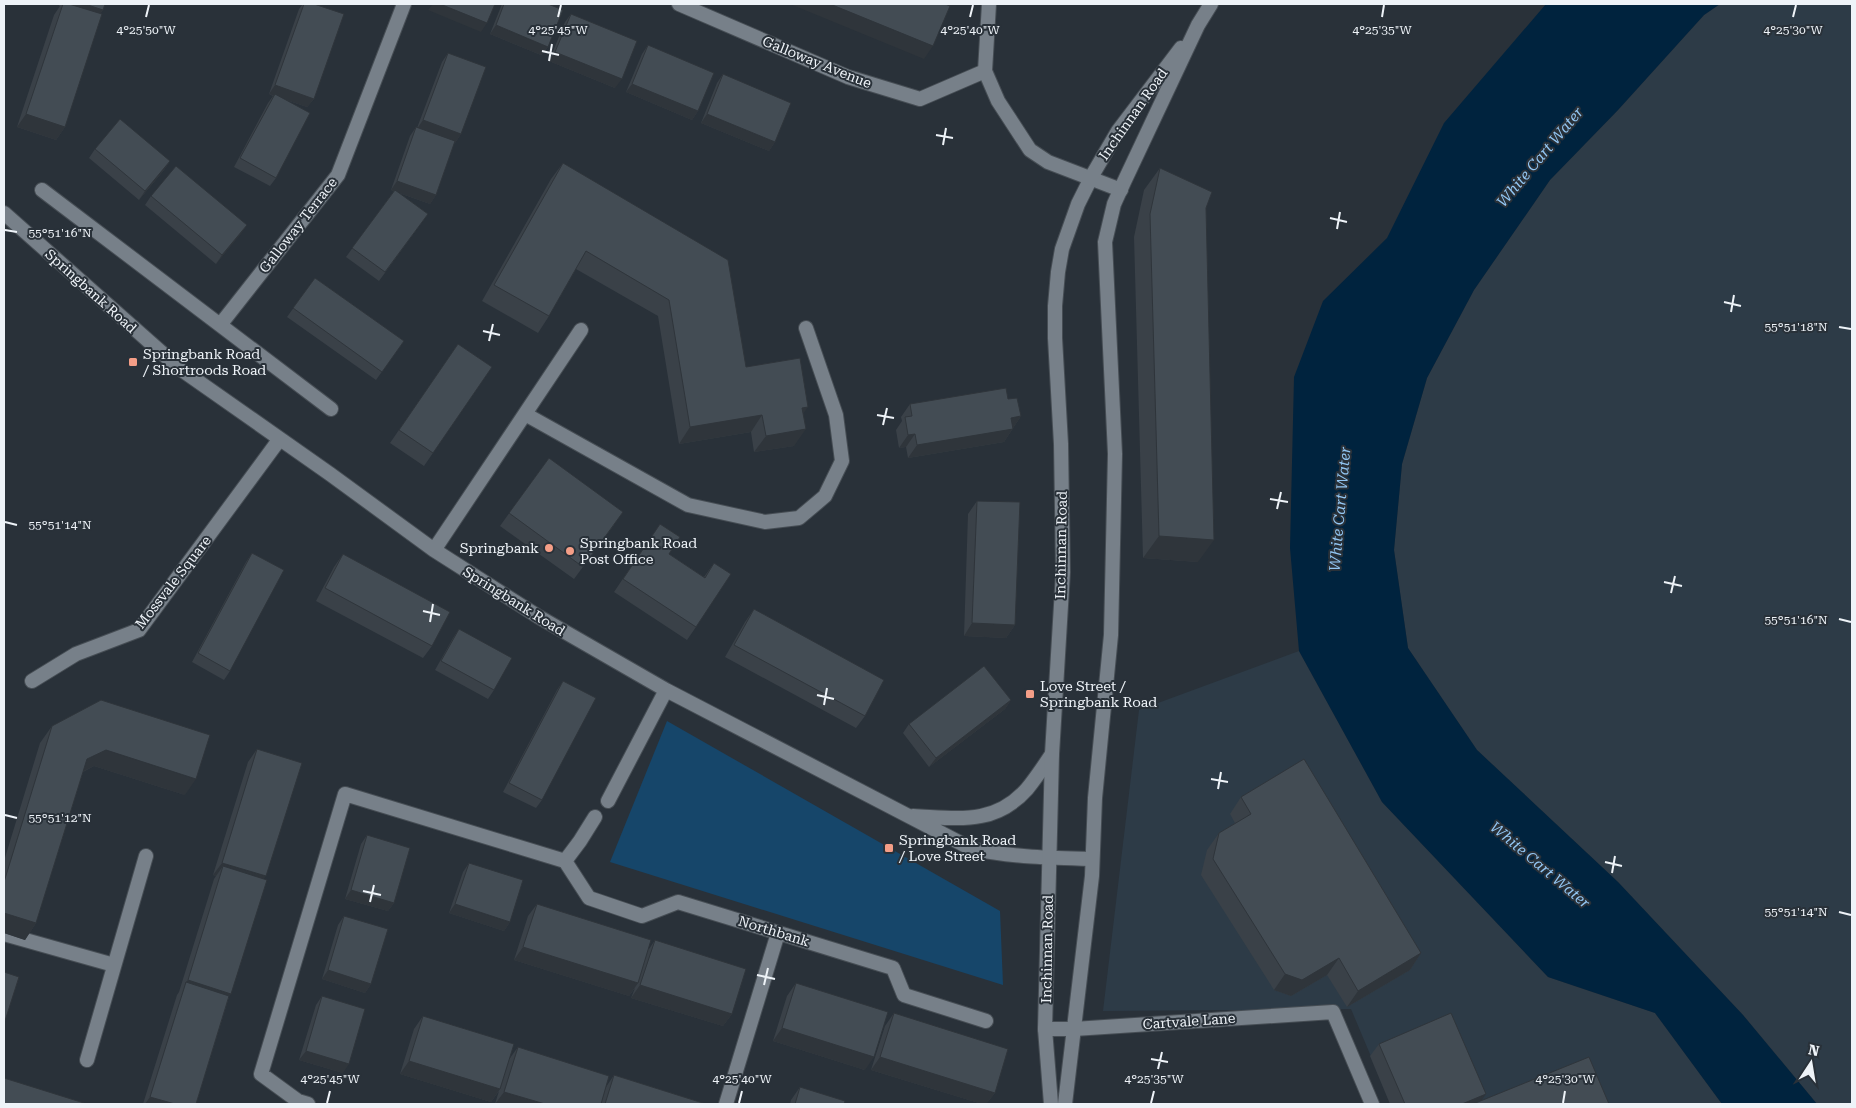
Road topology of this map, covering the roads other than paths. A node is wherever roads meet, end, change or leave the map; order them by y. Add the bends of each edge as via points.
1 (404, 4) edge
2 (680, 4) edge
3 (989, 4) edge
4 (1211, 4) edge
5 (1198, 25) junction
6 (984, 71) junction
7 (1090, 179) junction
8 (42, 190) dead end
9 (1121, 190) junction
10 (4, 213) edge
11 (220, 325) junction
12 (806, 328) dead end
13 (581, 330) dead end
14 (331, 409) dead end
15 (525, 414) junction
16 (279, 440) junction
17 (434, 550) junction
18 (32, 681) dead end
19 (666, 690) junction
20 (1052, 754) junction
21 (608, 801) dead end
22 (907, 815) junction
23 (595, 817) dead end
24 (146, 856) dead end
25 (1049, 858) junction
26 (1092, 859) junction
27 (565, 861) junction
28 (778, 933) junction
29 (4, 934) edge
30 (114, 965) junction
31 (986, 1021) dead end
32 (1045, 1029) junction
33 (1074, 1029) junction
34 (87, 1060) dead end
35 (301, 1103) edge
36 (726, 1104) edge
37 (1051, 1104) edge
38 (1065, 1104) edge
39 (1372, 1104) edge

1 - 11 street, Galloway Terrace via 338,175
2 - 6 street, Galloway Avenue via 848,77 920,98
3 - 6 street
4 - 5 street, Inchinnan Road
5 - 7 street, Inchinnan Road via 1118,131
5 - 9 street, Inchinnan Road
6 - 7 street via 998,101 1030,150 1048,162
7 - 9 street
7 - 20 street, Inchinnan Road via 1062,249 1055,306 1063,572
8 - 11 street
9 - 26 street, Inchinnan Road via 1105,242 1115,454 1114,563
10 - 16 street, Springbank Road via 179,368
11 - 14 street
12 - 15 street via 836,415 842,461 826,496 799,518 765,522 688,505
13 - 15 street
15 - 17 street
16 - 17 street, Springbank Road
16 - 18 street, Mossvale Square via 139,630 76,654
17 - 19 street, Springbank Road via 539,617
19 - 21 street
19 - 22 street, Springbank Road
20 - 22 street via 1013,802 988,816 964,819
20 - 25 street, Inchinnan Road
22 - 25 street, Springbank Road via 972,849
23 - 27 street
24 - 30 street
25 - 26 street, Springbank Road
25 - 32 street, Inchinnan Road
26 - 33 street, Inchinnan Road
27 - 28 street, Northbank via 589,898 642,916 678,902
27 - 35 street via 346,794 261,1074
28 - 31 street, Northbank via 893,968 904,995
28 - 36 street
29 - 30 street
30 - 34 street
32 - 33 street, Cartvale Lane
32 - 37 street, Inchinnan Road
33 - 38 street, Inchinnan Road
33 - 39 street, Cartvale Lane via 1333,1012

